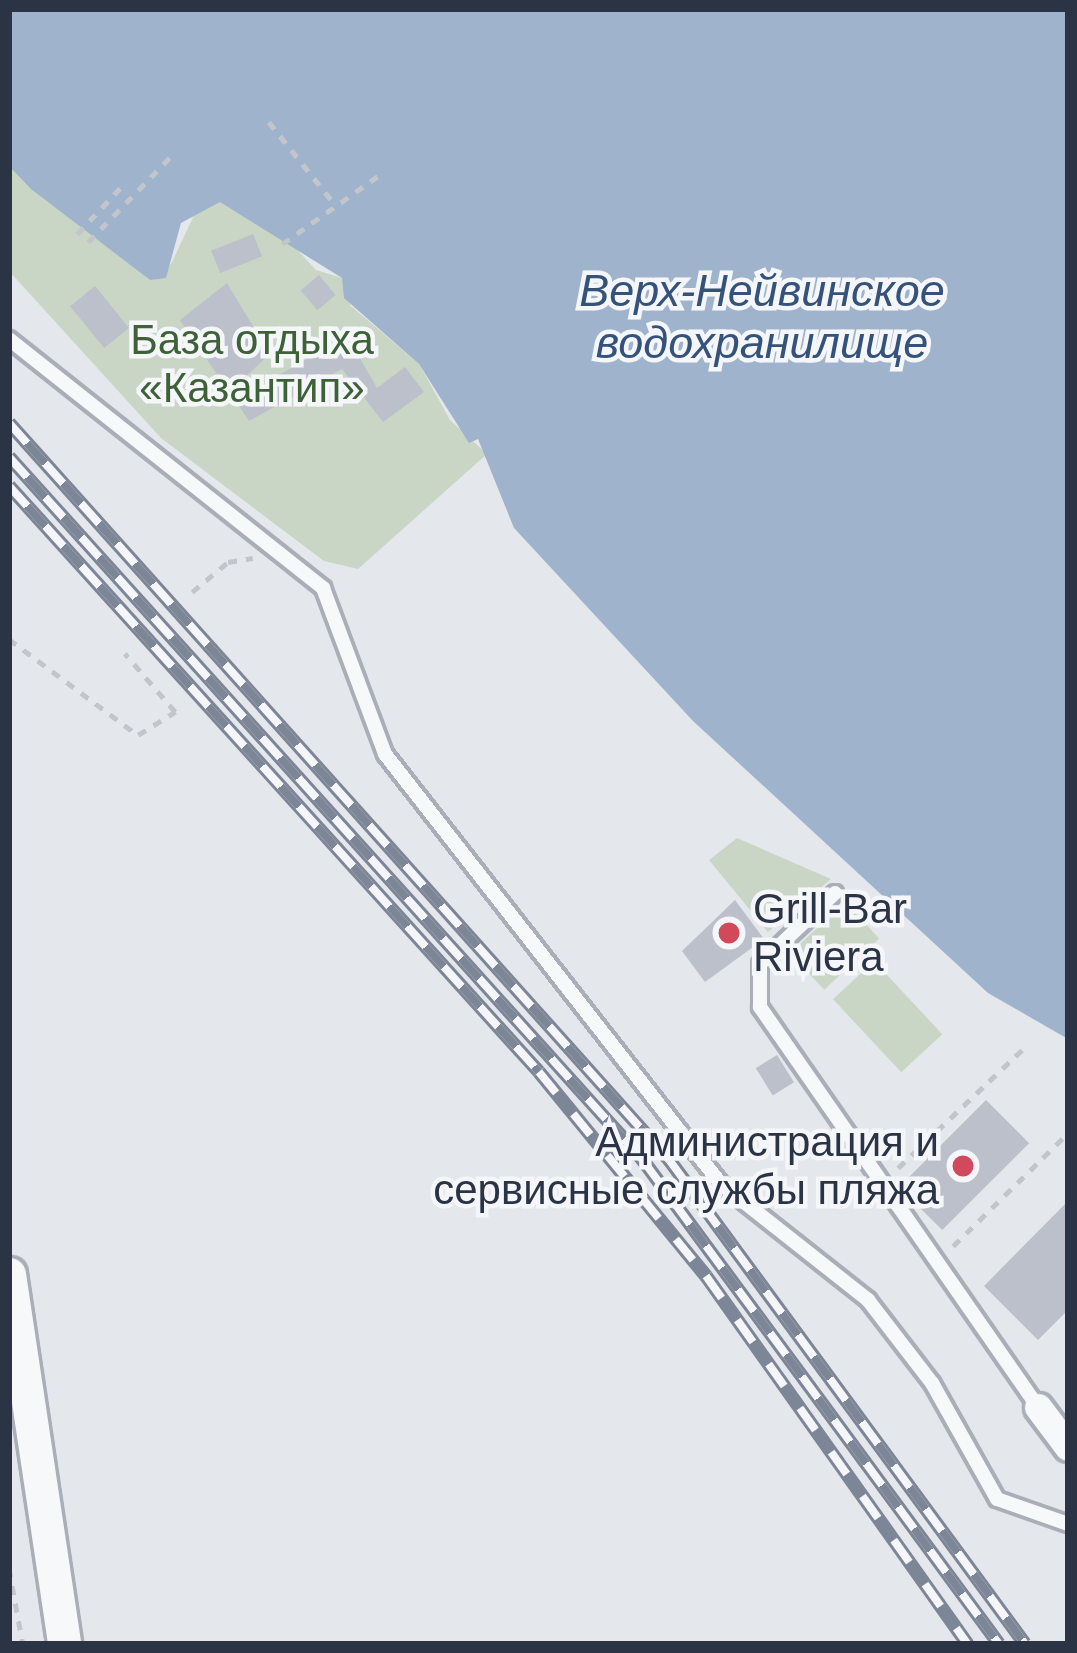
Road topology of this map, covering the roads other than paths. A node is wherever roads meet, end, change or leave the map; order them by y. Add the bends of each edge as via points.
1 (9, 339) edge
2 (835, 893) dead end
3 (9, 1274) edge
4 (1038, 1407) joint
5 (1068, 1447) edge
6 (1068, 1524) edge
7 (64, 1644) edge

1 - 6 lane via 107,428 282,551 334,607 370,728 407,786 720,1183 868,1300 997,1499
2 - 4 lane via 775,946 755,990
3 - 7 street
4 - 5 street

